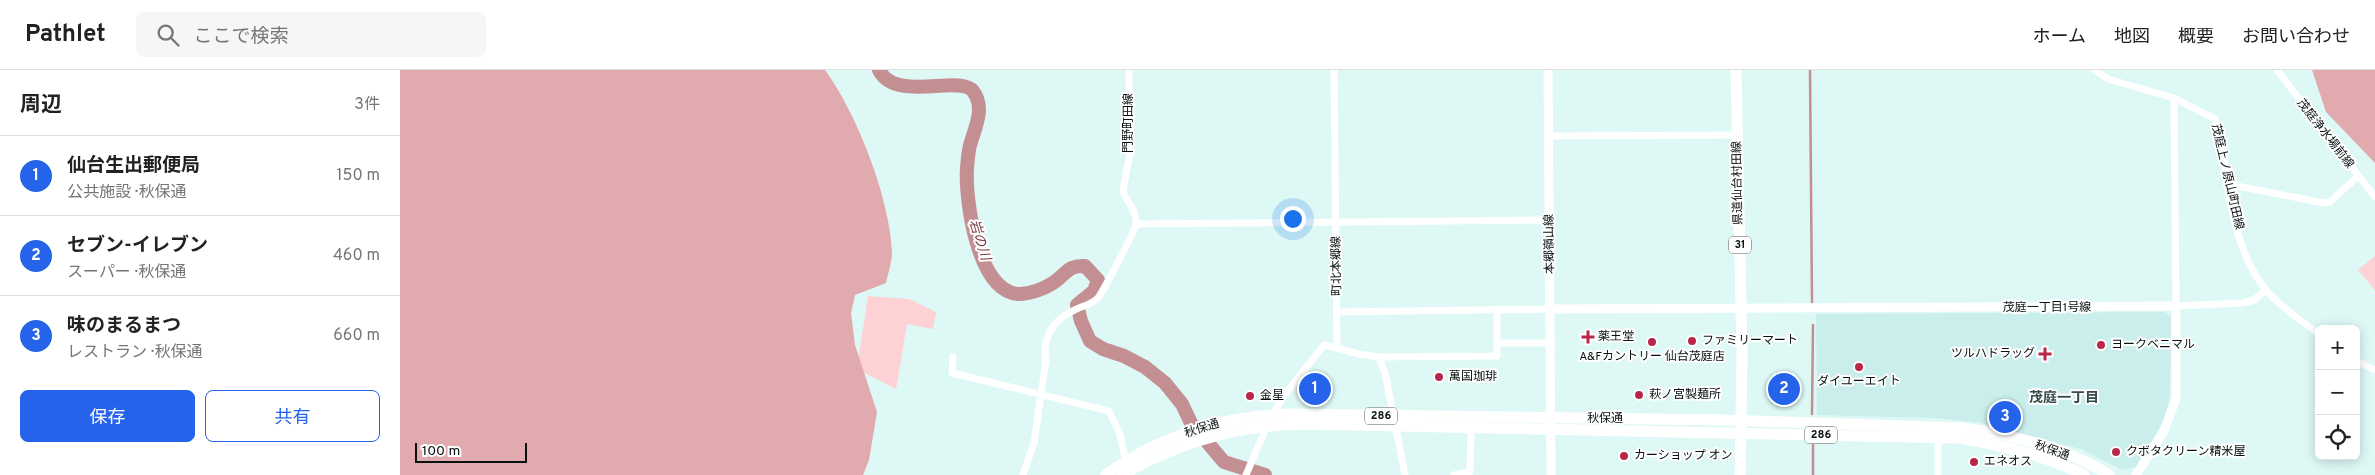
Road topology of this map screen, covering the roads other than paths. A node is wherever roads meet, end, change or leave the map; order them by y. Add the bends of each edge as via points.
1 (1129, 70) edge
2 (1334, 70) edge
3 (1548, 70) edge
4 (1736, 70) edge
5 (2095, 70) edge
6 (2276, 70) edge
7 (2174, 98) junction
8 (1550, 136) junction
9 (1737, 136) junction
10 (2358, 176) junction
11 (2227, 184) junction
12 (2375, 198) edge
13 (1550, 220) junction
14 (1336, 222) junction
15 (1137, 224) junction
16 (2266, 290) junction
17 (2176, 306) junction
18 (1741, 308) junction
19 (1497, 310) junction
20 (1551, 310) junction
21 (1338, 312) junction
22 (2315, 331) edge
23 (1497, 343) junction
24 (1552, 343) junction
25 (1337, 348) junction
26 (953, 357) dead end
27 (1379, 357) junction
28 (2360, 363) edge
29 (2375, 370) edge
30 (1040, 394) junction
31 (1272, 414) junction
32 (1742, 420) junction
33 (1394, 421) junction
34 (1552, 424) junction
35 (1267, 425) junction
36 (1471, 428) junction
37 (1213, 431) junction
38 (1741, 433) junction
39 (1195, 436) junction
40 (1938, 438) junction
41 (1124, 454) dead end
42 (2136, 474) edge
43 (1023, 475) edge
44 (1106, 475) edge
45 (1122, 475) edge
46 (1246, 475) edge
47 (1405, 475) edge
48 (1454, 475) edge
49 (1552, 475) edge
50 (1740, 475) edge
51 (1938, 475) edge
52 (2084, 475) edge
53 (2109, 475) edge

1 - 15 street, 門野町田線 via 1130,152 1123,191 1133,207
2 - 14 street, 町北本郷線
3 - 8 street, 本郷嶺山線
4 - 9 main road, 県道仙台村田線 / 31
5 - 7 street, 茂庭上ノ原山町田線 via 2108,79
6 - 10 street, 茂庭浄水場前線
7 - 11 street, 茂庭上ノ原山町田線 via 2215,119 2224,152
7 - 17 street
8 - 9 street
8 - 13 street, 本郷嶺山線
9 - 18 main road, 県道仙台村田線 / 31
10 - 11 street via 2330,202 2324,203
10 - 12 street, 茂庭浄水場前線
11 - 16 street, 茂庭上ノ原山町田線 via 2249,263
13 - 14 street
13 - 20 street, 本郷嶺山線
14 - 15 street
14 - 21 street, 町北本郷線
15 - 30 street via 1094,302 1070,312 1047,334
16 - 17 street via 2254,300 2243,303
16 - 22 street, 茂庭上ノ原山町田線
17 - 18 street, 茂庭一丁目1号線
17 - 42 street via 2176,399 2163,434
18 - 20 street, 茂庭一丁目1号線
18 - 32 main road, 県道仙台村田線 / 31
19 - 20 street
19 - 21 street
19 - 23 street
20 - 24 street, 本郷嶺山線
21 - 25 street, 町北本郷線
23 - 24 street
23 - 27 street via 1497,356
24 - 34 street, 本郷嶺山線
25 - 27 street
25 - 31 street via 1324,345
26 - 30 street via 952,372
27 - 33 street via 1386,373
28 - 29 street
30 - 41 street via 1109,411 1120,434
30 - 43 street via 1034,443
31 - 33 main road, 秋保通 / 286
31 - 35 street
31 - 37 main road, 秋保通 / 286
32 - 34 main road, 秋保通 / 286
32 - 38 main road, 県道仙台村田線 / 31
32 - 53 main road, 秋保通 / 286 via 1985,431 2059,452
33 - 34 main road, 秋保通 / 286
33 - 35 main road, 秋保通 / 286
33 - 36 main road, 秋保通 / 286
33 - 47 street
34 - 36 main road, 秋保通 / 286
34 - 38 main road, 秋保通 / 286
34 - 49 street, 本郷嶺山線
35 - 37 main road, 秋保通 / 286
35 - 46 street
36 - 48 street via 1470,472
37 - 39 main road, 秋保通 / 286
38 - 40 main road, 秋保通 / 286
38 - 50 main road, 県道仙台村田線 / 31
39 - 44 main road, 秋保通 / 286 via 1143,452
39 - 45 main road, 秋保通 / 286
40 - 51 street
40 - 52 main road, 秋保通 / 286 via 1958,438 2039,455

